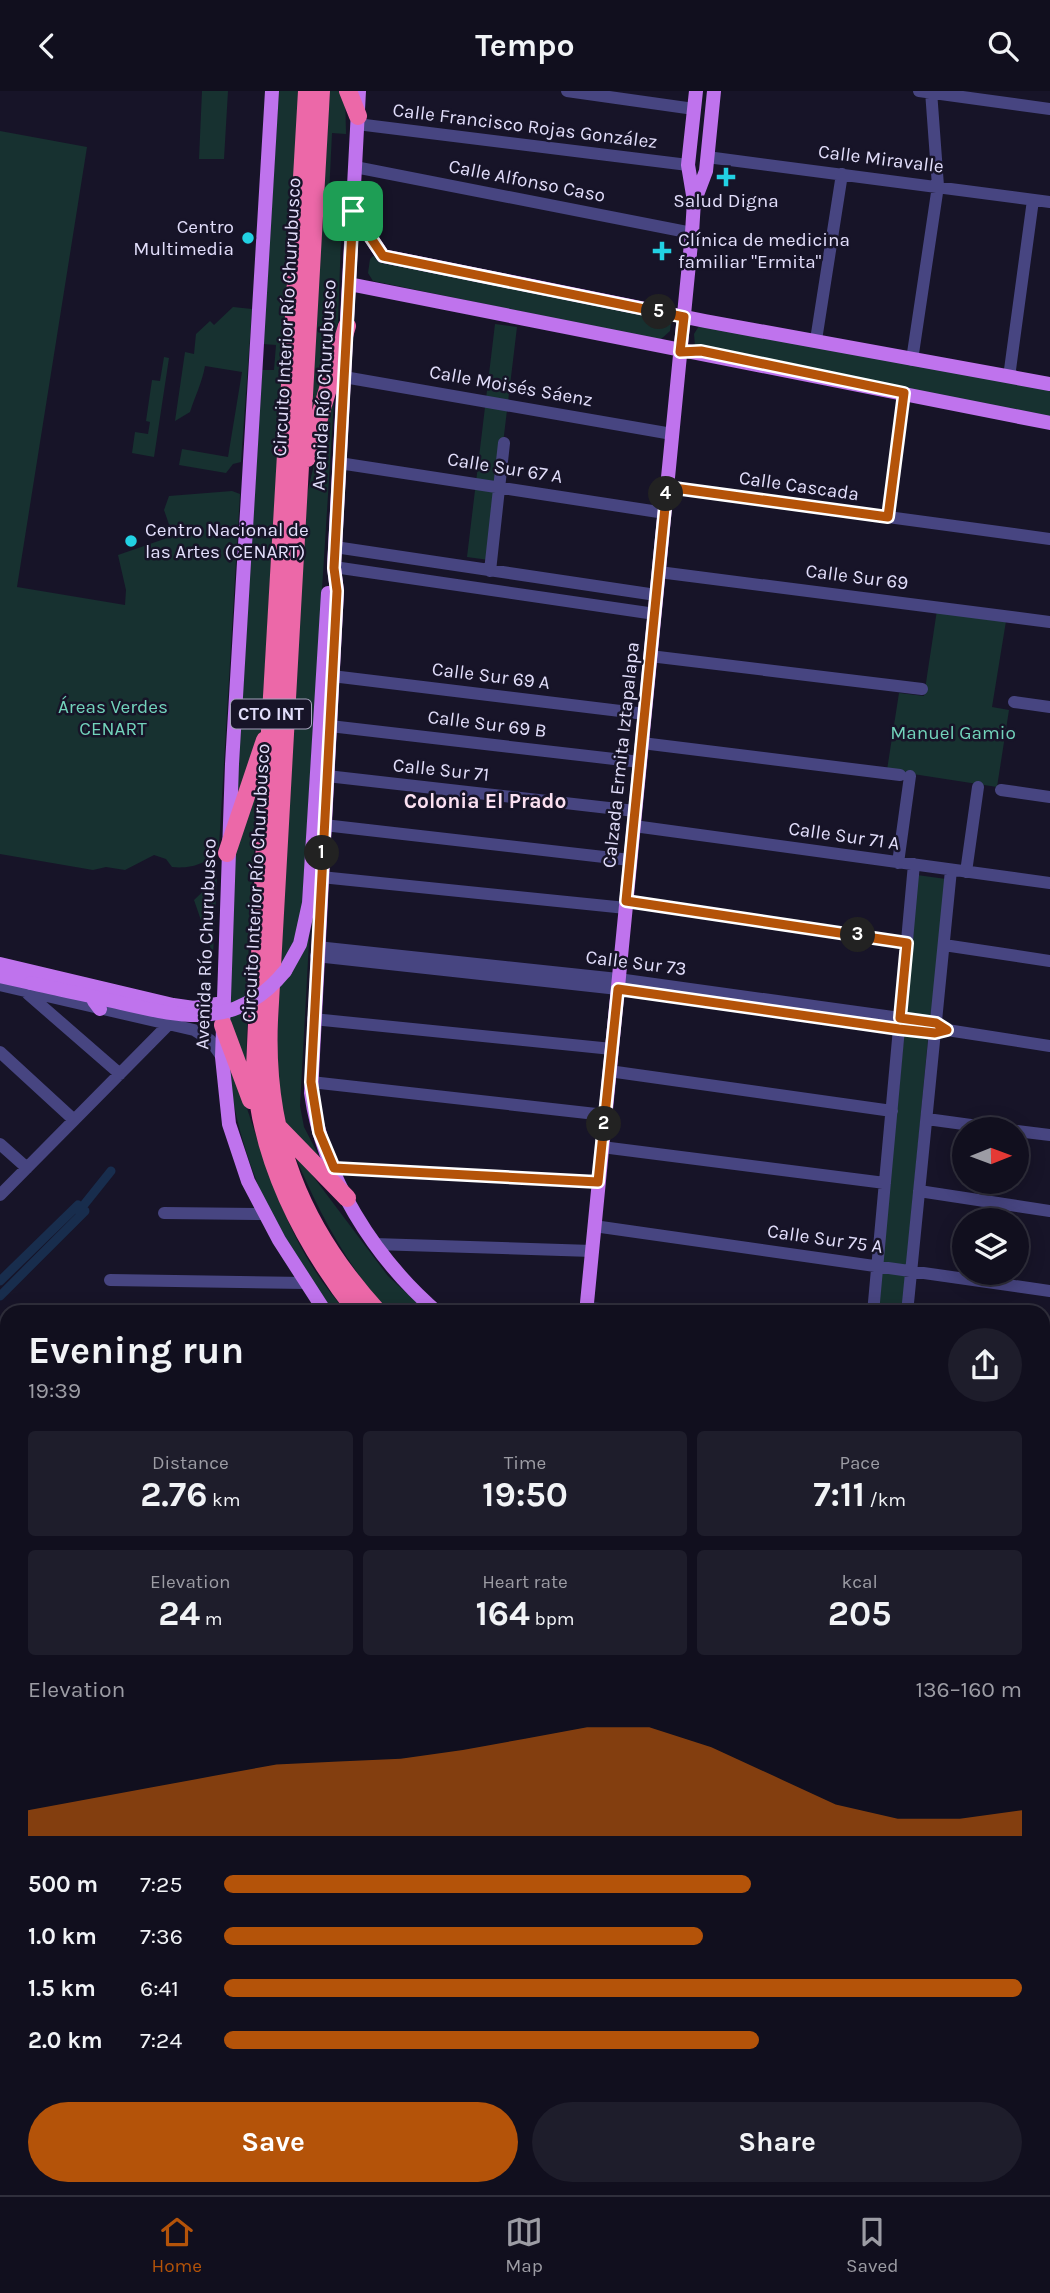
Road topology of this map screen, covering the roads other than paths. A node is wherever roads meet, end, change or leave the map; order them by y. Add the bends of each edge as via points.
1 (272, 91) edge
2 (307, 91) edge
3 (321, 91) edge
4 (348, 91) edge
5 (359, 91) edge
6 (567, 91) edge
7 (696, 91) edge
8 (714, 91) edge
9 (927, 92) edge
10 (694, 109) junction
11 (1050, 109) edge
12 (358, 120) junction
13 (707, 157) junction
14 (688, 165) junction
15 (355, 167) junction
16 (842, 174) junction
17 (939, 186) junction
18 (1033, 199) junction
19 (695, 201) junction
20 (1050, 202) edge
21 (353, 211) junction
22 (692, 233) junction
23 (349, 284) junction
24 (684, 317) junction
25 (346, 326) junction
26 (816, 341) junction
27 (680, 352) junction
28 (912, 360) junction
29 (344, 377) junction
30 (1010, 377) junction
31 (1050, 384) edge
32 (904, 393) junction
33 (1050, 423) edge
34 (672, 434) junction
35 (505, 443) dead end
36 (339, 463) junction
37 (500, 487) junction
38 (667, 487) junction
39 (298, 496) junction
40 (665, 513) junction
41 (888, 517) junction
42 (1050, 539) edge
43 (335, 547) junction
44 (334, 568) junction
45 (490, 571) junction
46 (659, 572) junction
47 (656, 594) junction
48 (655, 614) junction
49 (1050, 622) edge
50 (650, 656) junction
51 (327, 677) junction
52 (922, 689) dead end
53 (1014, 702) dead end
54 (1050, 707) edge
55 (645, 714) junction
56 (330, 726) junction
57 (270, 731) junction
58 (642, 743) junction
59 (640, 762) junction
60 (327, 776) junction
61 (978, 787) dead end
62 (1001, 790) dead end
63 (1050, 797) edge
64 (634, 818) junction
65 (324, 825) junction
66 (227, 853) junction
67 (630, 860) junction
68 (898, 863) junction
69 (914, 864) junction
70 (951, 870) junction
71 (966, 872) junction
72 (321, 877) junction
73 (1050, 883) edge
74 (626, 904) junction
75 (907, 943) junction
76 (944, 945) junction
77 (317, 952) junction
78 (1050, 961) edge
79 (0, 964) edge
80 (0, 976) edge
81 (84, 984) junction
82 (618, 984) junction
83 (0, 985) edge
84 (27, 986) junction
85 (106, 988) junction
86 (75, 1002) junction
87 (223, 1003) junction
88 (100, 1009) junction
89 (313, 1019) junction
90 (900, 1023) junction
91 (169, 1024) junction
92 (223, 1025) junction
93 (940, 1029) junction
94 (1050, 1046) edge
95 (612, 1049) junction
96 (0, 1052) edge
97 (222, 1057) junction
98 (609, 1072) junction
99 (120, 1074) junction
100 (311, 1082) junction
101 (892, 1111) junction
102 (605, 1115) junction
103 (927, 1119) junction
104 (74, 1120) junction
105 (952, 1122) edge
106 (268, 1124) junction
107 (1029, 1132) edge
108 (1050, 1135) edge
109 (0, 1144) edge
110 (602, 1146) junction
111 (27, 1168) junction
112 (334, 1168) junction
113 (598, 1182) junction
114 (885, 1183) junction
115 (919, 1191) junction
116 (0, 1195) edge
117 (347, 1198) junction
118 (1050, 1211) edge
119 (164, 1213) dead end
120 (265, 1214) junction
121 (594, 1226) junction
122 (374, 1244) junction
123 (592, 1251) junction
124 (878, 1265) junction
125 (912, 1270) junction
126 (110, 1280) dead end
127 (304, 1283) junction
128 (1050, 1291) edge
129 (320, 1305) edge
130 (352, 1305) edge
131 (373, 1305) edge
132 (429, 1305) edge
133 (587, 1305) edge
134 (874, 1305) edge
135 (908, 1305) edge

1 - 66 main road, Avenida Río Churubusco / CTO INT
2 - 57 highway, Circuito Interior Río Churubusco / CTO INT
3 - 39 highway, Circuito Interior Río Churubusco / CTO INT
4 - 12 highway
5 - 12 main road, Avenida Río Churubusco
6 - 10 street
7 - 10 main road, Calzada Ermita Iztapalapa
8 - 13 main road, Calzada Ermita Iztapalapa
9 - 11 street
9 - 17 street
10 - 14 main road, Calzada Ermita Iztapalapa
12 - 14 street, Calle Francisco Rojas González
12 - 15 main road, Avenida Río Churubusco
13 - 16 street, Calle Miravalle
13 - 19 main road, Calzada Ermita Iztapalapa
14 - 19 main road, Calzada Ermita Iztapalapa
15 - 21 main road, Avenida Río Churubusco
15 - 22 street, Calle Alfonso Caso
16 - 17 street, Calle Miravalle
16 - 26 street
17 - 18 street, Calle Miravalle
17 - 28 street
18 - 20 street, Calle Miravalle
18 - 30 street
19 - 22 main road, Calzada Ermita Iztapalapa
21 - 23 main road, Avenida Río Churubusco
21 - 24 main road via 383,256
22 - 24 main road, Calzada Ermita Iztapalapa
23 - 25 main road, Avenida Río Churubusco
23 - 27 main road
24 - 26 main road
24 - 27 main road, Calzada Ermita Iztapalapa
25 - 29 main road, Avenida Río Churubusco
25 - 39 highway
26 - 28 main road
27 - 32 main road via 701,351
27 - 34 main road, Calzada Ermita Iztapalapa
28 - 30 main road
29 - 34 street, Calle Moisés Sáenz
29 - 36 main road, Avenida Río Churubusco
30 - 31 main road
32 - 33 main road
32 - 41 street
34 - 38 main road, Calzada Ermita Iztapalapa
35 - 37 street
36 - 37 street, Calle Sur 67 A
36 - 43 main road, Avenida Río Churubusco
37 - 40 street, Calle Sur 67 A
37 - 45 street
38 - 40 main road, Calzada Ermita Iztapalapa
38 - 41 street, Calle Cascada
39 - 106 highway, Circuito Interior Río Churubusco / CTO INT
40 - 46 main road, Calzada Ermita Iztapalapa
41 - 42 street, Calle Cascada
43 - 44 main road, Avenida Río Churubusco
43 - 45 street
44 - 48 street
44 - 51 main road, Avenida Río Churubusco via 328,592
45 - 47 street
46 - 47 main road, Calzada Ermita Iztapalapa
46 - 49 street, Calle Sur 69
47 - 48 main road, Calzada Ermita Iztapalapa
48 - 50 main road, Calzada Ermita Iztapalapa
50 - 52 street
50 - 55 main road, Calzada Ermita Iztapalapa
51 - 55 street, Calle Sur 69 A
51 - 56 main road, CTO INT
51 - 84 main road, bridge via 307,914 295,954 278,980 241,1006 189,1017
53 - 54 street
55 - 58 main road, Calzada Ermita Iztapalapa
56 - 59 street, Calle Sur 69 B
56 - 60 main road, CTO INT
57 - 66 highway via 257,757
57 - 106 highway, Circuito Interior Río Churubusco / CTO INT via 255,1019 256,1089
58 - 59 main road, Calzada Ermita Iztapalapa
58 - 68 street via 905,776
59 - 64 main road, Calzada Ermita Iztapalapa
60 - 64 street, Calle Sur 71
60 - 65 main road, CTO INT
61 - 71 street
62 - 63 street
64 - 67 main road, Calzada Ermita Iztapalapa
64 - 68 street, Calle Sur 71 A
65 - 67 street
65 - 72 main road, CTO INT
66 - 87 main road, Avenida Río Churubusco / CTO INT
67 - 74 main road, Calzada Ermita Iztapalapa
68 - 69 street, Calle Sur 71 A
69 - 70 street, Calle Sur 71 A
69 - 75 street
70 - 71 street, Calle Sur 71 A
70 - 76 street
71 - 73 street, Calle Sur 71 A
72 - 74 street
72 - 77 main road, CTO INT
74 - 75 street
74 - 82 main road, Calzada Ermita Iztapalapa
75 - 90 street
76 - 78 street
76 - 93 street
77 - 82 street, Calle Sur 73
77 - 89 main road, CTO INT
79 - 81 main road
80 - 84 main road
81 - 85 main road
81 - 86 main road via 86,996
82 - 90 street, Calle Sur 73
82 - 95 main road, Calzada Ermita Iztapalapa
83 - 84 street
84 - 86 street
84 - 99 street
85 - 87 main road via 194,1008
85 - 88 main road via 94,997
86 - 88 street
87 - 92 main road, Avenida Río Churubusco / CTO INT
88 - 91 street
89 - 95 street
89 - 100 main road, CTO INT
90 - 93 street, Calle Sur 73
90 - 101 street
91 - 97 street via 201,1033
91 - 99 street
92 - 97 main road, Avenida Río Churubusco / CTO INT
92 - 106 highway
93 - 94 street, Calle Sur 73
93 - 103 street
95 - 98 main road, Calzada Ermita Iztapalapa
96 - 104 street
97 - 120 main road, Avenida Río Churubusco / CTO INT via 233,1139
98 - 101 street
98 - 102 main road, Calzada Ermita Iztapalapa
99 - 104 street
100 - 102 street
100 - 112 main road, CTO INT via 319,1132
101 - 114 street
102 - 110 main road, Calzada Ermita Iztapalapa
103 - 105 street
103 - 115 street
104 - 111 street
106 - 117 highway
106 - 130 highway, Circuito Interior Río Churubusco / CTO INT via 273,1163 293,1209
106 - 131 highway, Circuito Interior Río Churubusco / CTO INT via 318,1229
107 - 108 street
109 - 111 street
110 - 113 main road, Calzada Ermita Iztapalapa
110 - 114 street
111 - 116 street
112 - 113 street
112 - 117 main road, CTO INT
113 - 121 main road, Calzada Ermita Iztapalapa
114 - 124 street
115 - 118 street
115 - 125 street
117 - 122 main road, CTO INT
119 - 120 street
120 - 127 main road, Avenida Río Churubusco / CTO INT
121 - 123 main road, Calzada Ermita Iztapalapa
121 - 124 street, Calle Sur 75 A
122 - 123 street
122 - 132 main road, CTO INT
123 - 133 main road, Calzada Ermita Iztapalapa
124 - 125 street, Calle Sur 75 A
124 - 134 street
125 - 128 street, Calle Sur 75 A
125 - 135 street
126 - 127 street
127 - 129 main road, Avenida Río Churubusco / CTO INT

